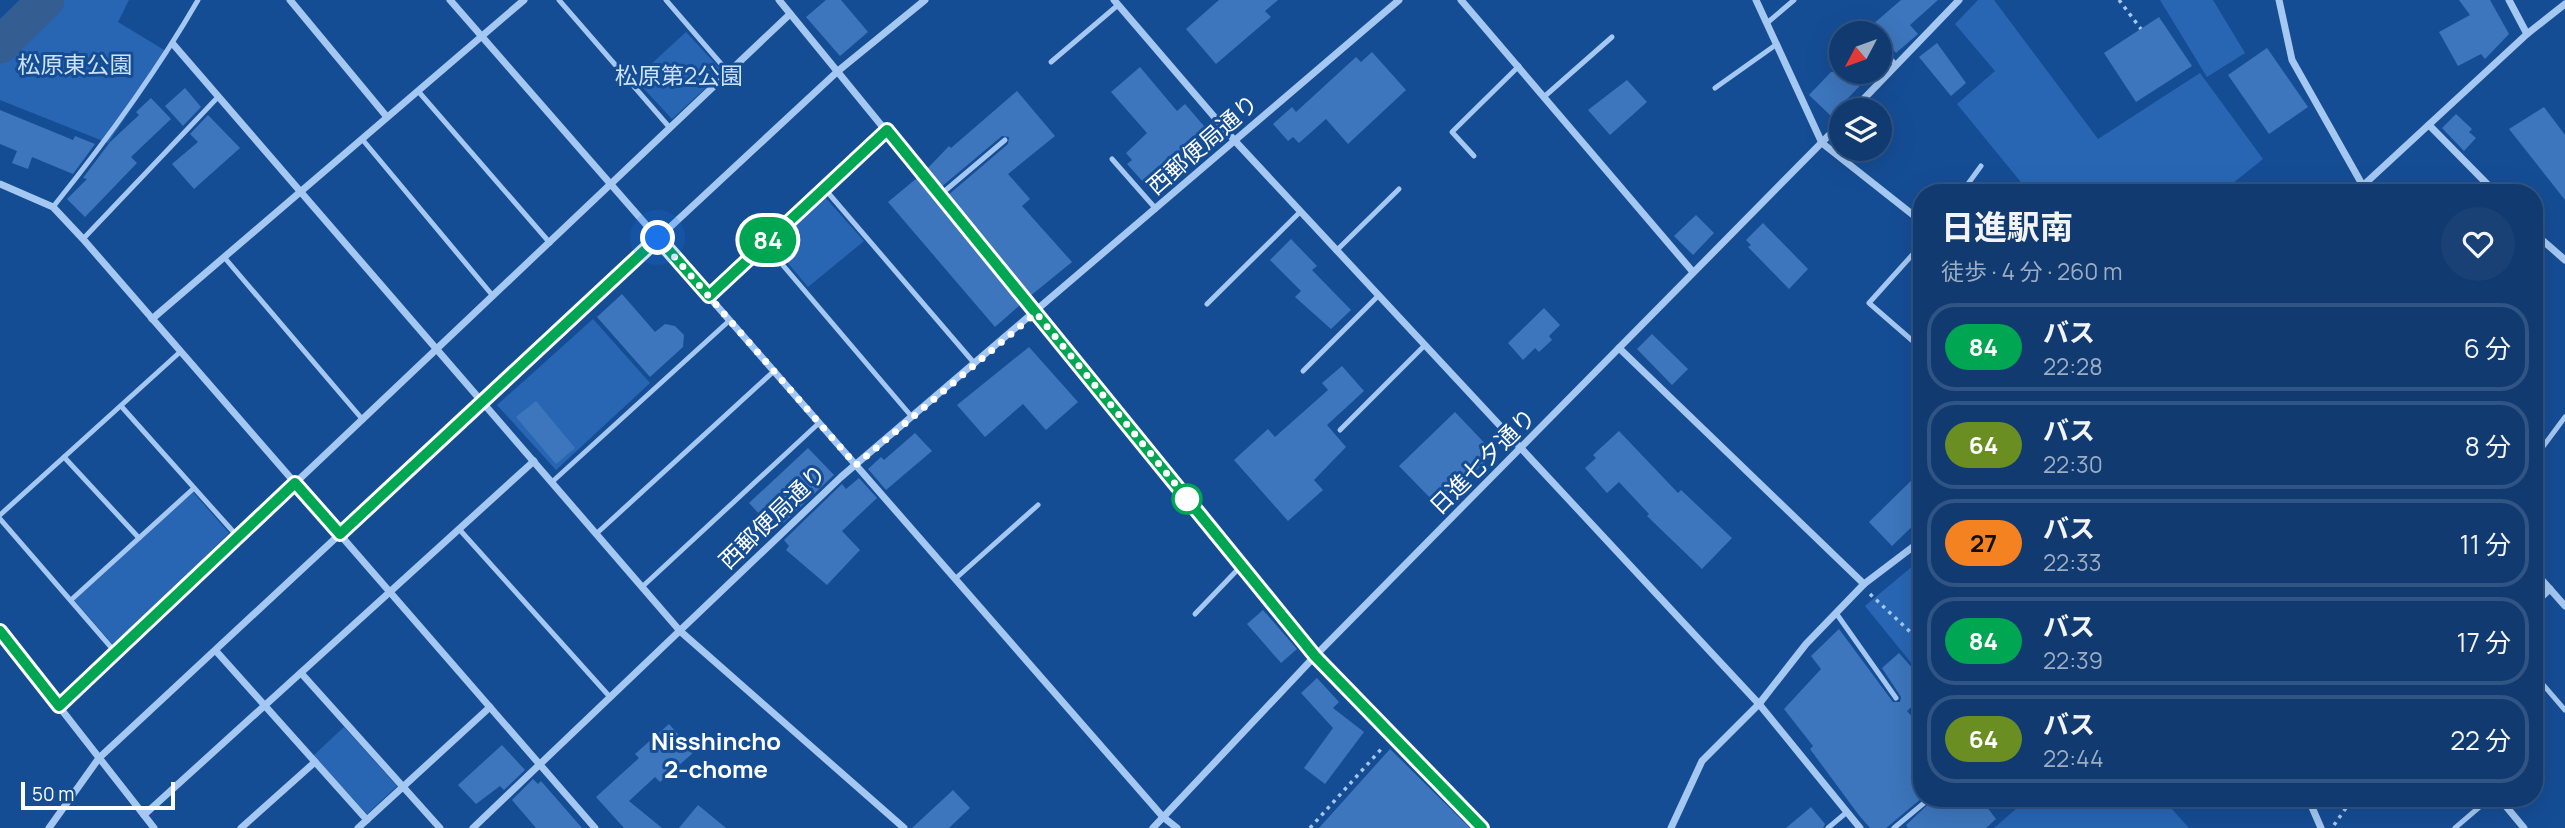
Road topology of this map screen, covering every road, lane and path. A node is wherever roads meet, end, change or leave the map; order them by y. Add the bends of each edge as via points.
1 (198, 0) edge
2 (290, 0) edge
3 (450, 0) edge
4 (524, 0) edge
5 (559, 0) edge
6 (666, 0) edge
7 (779, 0) edge
8 (925, 0) edge
9 (1399, 0) edge
10 (1461, 0) edge
11 (1756, 0) edge
12 (1794, 0) edge
13 (1959, 0) edge
14 (2119, 0) edge
15 (2279, 0) edge
16 (2510, 0) edge
17 (1116, 3) edge
18 (2565, 4) edge
19 (790, 14) junction
20 (1768, 23) junction
21 (2141, 29) dead end
22 (2527, 34) junction
23 (482, 37) junction
24 (1612, 37) dead end
25 (173, 44) junction
26 (1777, 44) junction
27 (1892, 60) edge
28 (1051, 62) dead end
29 (1896, 65) junction
30 (1519, 66) junction
31 (838, 71) junction
32 (729, 73) junction
33 (1714, 89) dead end
34 (418, 91) junction
35 (1545, 96) junction
36 (218, 97) junction
37 (1864, 98) edge
38 (387, 117) junction
39 (2429, 125) junction
40 (670, 128) junction
41 (887, 130) junction
42 (1829, 136) edge
43 (362, 139) junction
44 (1005, 139) dead end
45 (1235, 141) junction
46 (1822, 143) junction
47 (1474, 156) dead end
48 (1112, 159) dead end
49 (1981, 166) dead end
50 (0, 184) edge
51 (611, 184) junction
52 (1968, 184) edge
53 (2362, 184) edge
54 (2365, 184) edge
55 (2484, 184) edge
56 (824, 188) junction
57 (1399, 189) dead end
58 (300, 192) junction
59 (940, 195) junction
60 (53, 207) junction
61 (1156, 209) junction
62 (1300, 212) junction
63 (1913, 215) edge
64 (658, 238) junction
65 (83, 239) junction
66 (2543, 242) edge
67 (550, 243) junction
68 (764, 243) junction
69 (1336, 251) junction
70 (1913, 254) edge
71 (223, 257) junction
72 (2565, 260) edge
73 (1693, 272) junction
74 (494, 296) junction
75 (709, 296) junction
76 (1378, 296) junction
77 (1207, 304) dead end
78 (1036, 313) junction
79 (152, 318) junction
80 (730, 320) junction
81 (1913, 341) edge
82 (1424, 346) junction
83 (1619, 348) junction
84 (437, 350) junction
85 (180, 352) junction
86 (975, 364) junction
87 (774, 371) junction
88 (1303, 371) dead end
89 (483, 402) junction
90 (121, 406) junction
91 (912, 417) junction
92 (2565, 417) edge
93 (363, 419) junction
94 (820, 423) junction
95 (1340, 430) dead end
96 (2543, 447) edge
97 (1520, 450) junction
98 (64, 457) junction
99 (534, 461) junction
100 (856, 465) junction
101 (552, 482) junction
102 (295, 483) junction
103 (194, 488) junction
104 (1038, 505) dead end
105 (0, 517) edge
106 (459, 529) junction
107 (340, 534) junction
108 (596, 534) junction
109 (238, 537) junction
110 (138, 538) junction
111 (1913, 547) edge
112 (1242, 565) junction
113 (955, 579) junction
114 (2543, 581) edge
115 (1863, 585) junction
116 (642, 587) junction
117 (2550, 589) junction
118 (390, 592) junction
119 (2543, 596) edge
120 (71, 600) junction
121 (2565, 606) edge
122 (1836, 613) junction
123 (1195, 614) dead end
124 (0, 631) edge
125 (680, 631) junction
126 (1913, 634) edge
127 (216, 651) junction
128 (116, 653) junction
129 (1315, 656) junction
130 (301, 673) junction
131 (2543, 684) edge
132 (610, 698) junction
133 (1896, 698) dead end
134 (1759, 704) junction
135 (59, 706) junction
136 (265, 706) junction
137 (490, 707) junction
138 (2565, 710) edge
139 (1392, 736) junction
140 (99, 758) junction
141 (315, 762) junction
142 (540, 764) junction
143 (403, 787) junction
144 (1919, 807) edge
145 (2312, 807) edge
146 (2347, 807) edge
147 (2480, 807) edge
148 (2506, 807) edge
149 (1847, 812) junction
150 (144, 815) junction
151 (1163, 817) junction
152 (367, 820) junction
153 (53, 826) edge
154 (154, 828) edge
155 (241, 828) edge
156 (358, 828) edge
157 (440, 828) edge
158 (473, 828) edge
159 (596, 828) edge
160 (904, 828) edge
161 (1153, 828) edge
162 (1177, 828) edge
163 (1310, 828) edge
164 (1482, 828) edge
165 (1671, 828) edge
166 (1828, 828) edge
167 (1860, 828) edge
168 (1894, 828) edge
169 (2321, 828) edge
170 (2332, 828) edge
171 (2455, 828) edge
172 (2524, 828) edge

1 - 25 lane
2 - 38 street
3 - 23 street
4 - 23 street
5 - 40 lane
6 - 32 lane
7 - 19 street
8 - 31 street
9 - 45 street, 西郵便局通り
10 - 30 street
11 - 20 street
12 - 20 lane
13 - 29 street
14 - 21 path
15 - 53 street via 2292,60
16 - 22 street
17 - 28 lane
17 - 45 street
18 - 22 street
19 - 31 street
19 - 32 street
20 - 26 street
22 - 39 street
23 - 34 street
23 - 51 street
24 - 35 lane
25 - 36 street
25 - 60 lane
26 - 33 lane
26 - 46 street
27 - 29 lane
29 - 37 street
30 - 35 street
30 - 47 lane via 1452,132
31 - 41 street
31 - 64 street
32 - 40 street
34 - 38 street
34 - 67 lane
35 - 73 street
36 - 58 street
36 - 65 lane
38 - 43 street
39 - 54 street
39 - 55 street
40 - 51 street
41 - 56 lane
41 - 59 street
42 - 46 street, 日進七夕通り
43 - 58 street
43 - 74 lane
44 - 59 lane
45 - 61 street, 西郵便局通り
45 - 62 street
46 - 63 street
46 - 73 street, 日進七夕通り
48 - 61 lane
49 - 52 lane
50 - 60 street
51 - 64 street
51 - 67 street
56 - 68 lane
56 - 86 lane
57 - 69 lane
58 - 71 street
58 - 84 street
59 - 78 street
60 - 65 street
61 - 78 street, 西郵便局通り
62 - 69 street
62 - 77 lane
64 - 75 street
64 - 89 street
65 - 79 street
66 - 72 street
67 - 74 street
68 - 75 lane
68 - 91 lane
69 - 76 street
70 - 81 lane via 1869,303
71 - 79 street
71 - 93 lane
73 - 83 street, 日進七夕通り
74 - 84 street
75 - 80 street
76 - 82 street
76 - 88 lane
78 - 86 street, 西郵便局通り
78 - 112 street
79 - 85 street
80 - 87 street
80 - 101 lane
82 - 95 lane
82 - 97 street
83 - 97 street, 日進七夕通り
83 - 115 street
84 - 89 street
84 - 93 street
85 - 90 lane
85 - 102 street
86 - 91 street, 西郵便局通り
87 - 94 street
87 - 108 lane
89 - 99 street
89 - 107 street
90 - 98 lane
90 - 103 lane
91 - 100 street, 西郵便局通り
92 - 96 lane
93 - 102 street
94 - 100 street
94 - 116 lane
97 - 129 street, 日進七夕通り
97 - 134 street
98 - 105 lane
98 - 110 lane
99 - 101 street
99 - 106 street
100 - 113 street
100 - 125 street, 西郵便局通り
101 - 108 street
102 - 107 street
102 - 109 street
103 - 109 lane
103 - 110 lane
104 - 113 lane
105 - 120 lane
106 - 118 street
106 - 132 lane
107 - 118 street
107 - 127 street
108 - 116 street
109 - 128 street
110 - 120 lane
111 - 115 street
112 - 123 lane
112 - 129 street
113 - 151 street
114 - 117 street
115 - 122 street
115 - 126 path
116 - 125 street
117 - 119 street
117 - 121 street
118 - 130 street
118 - 137 street
120 - 128 lane
122 - 133 lane
122 - 134 street
124 - 135 street
125 - 132 street, 西郵便局通り
125 - 160 street
127 - 136 street
127 - 140 street
128 - 135 street
129 - 139 street
129 - 151 street, 日進七夕通り
130 - 136 street
130 - 143 street
131 - 138 lane
132 - 142 street, 西郵便局通り
134 - 149 street
134 - 165 street via 1702,761
135 - 140 street
136 - 141 street
136 - 150 street
137 - 142 street
137 - 143 street
139 - 163 path
139 - 164 street
140 - 150 street
140 - 153 street
141 - 152 street
141 - 155 street
142 - 158 street, 西郵便局通り
142 - 159 street
143 - 152 street
143 - 157 street
144 - 168 lane
145 - 169 street
146 - 170 path
147 - 171 lane
148 - 172 street
149 - 166 lane
149 - 167 street
150 - 154 street
151 - 161 street, 日進七夕通り
151 - 162 street
152 - 156 street

